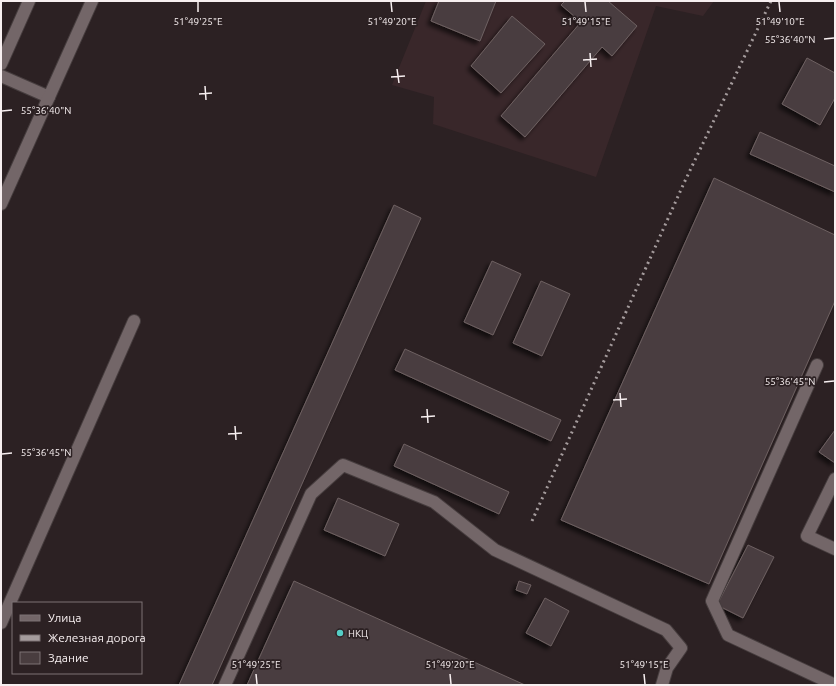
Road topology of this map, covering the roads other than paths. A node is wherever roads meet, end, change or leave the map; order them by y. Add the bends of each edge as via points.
1 (29, 1) edge
2 (92, 1) edge
3 (1, 64) edge
4 (1, 76) edge
5 (49, 97) junction
6 (1, 204) edge
7 (134, 322) dead end
8 (817, 365) dead end
9 (835, 479) edge
10 (835, 549) edge
11 (1, 624) edge
12 (835, 684) edge
13 (224, 685) edge
14 (662, 685) edge

1 - 3 street
2 - 5 street
4 - 5 street
5 - 6 street
7 - 11 street
8 - 12 street via 712,601 728,634
9 - 10 street via 807,536
13 - 14 street via 311,494 343,465 434,502 495,550 666,630 681,648 667,668

